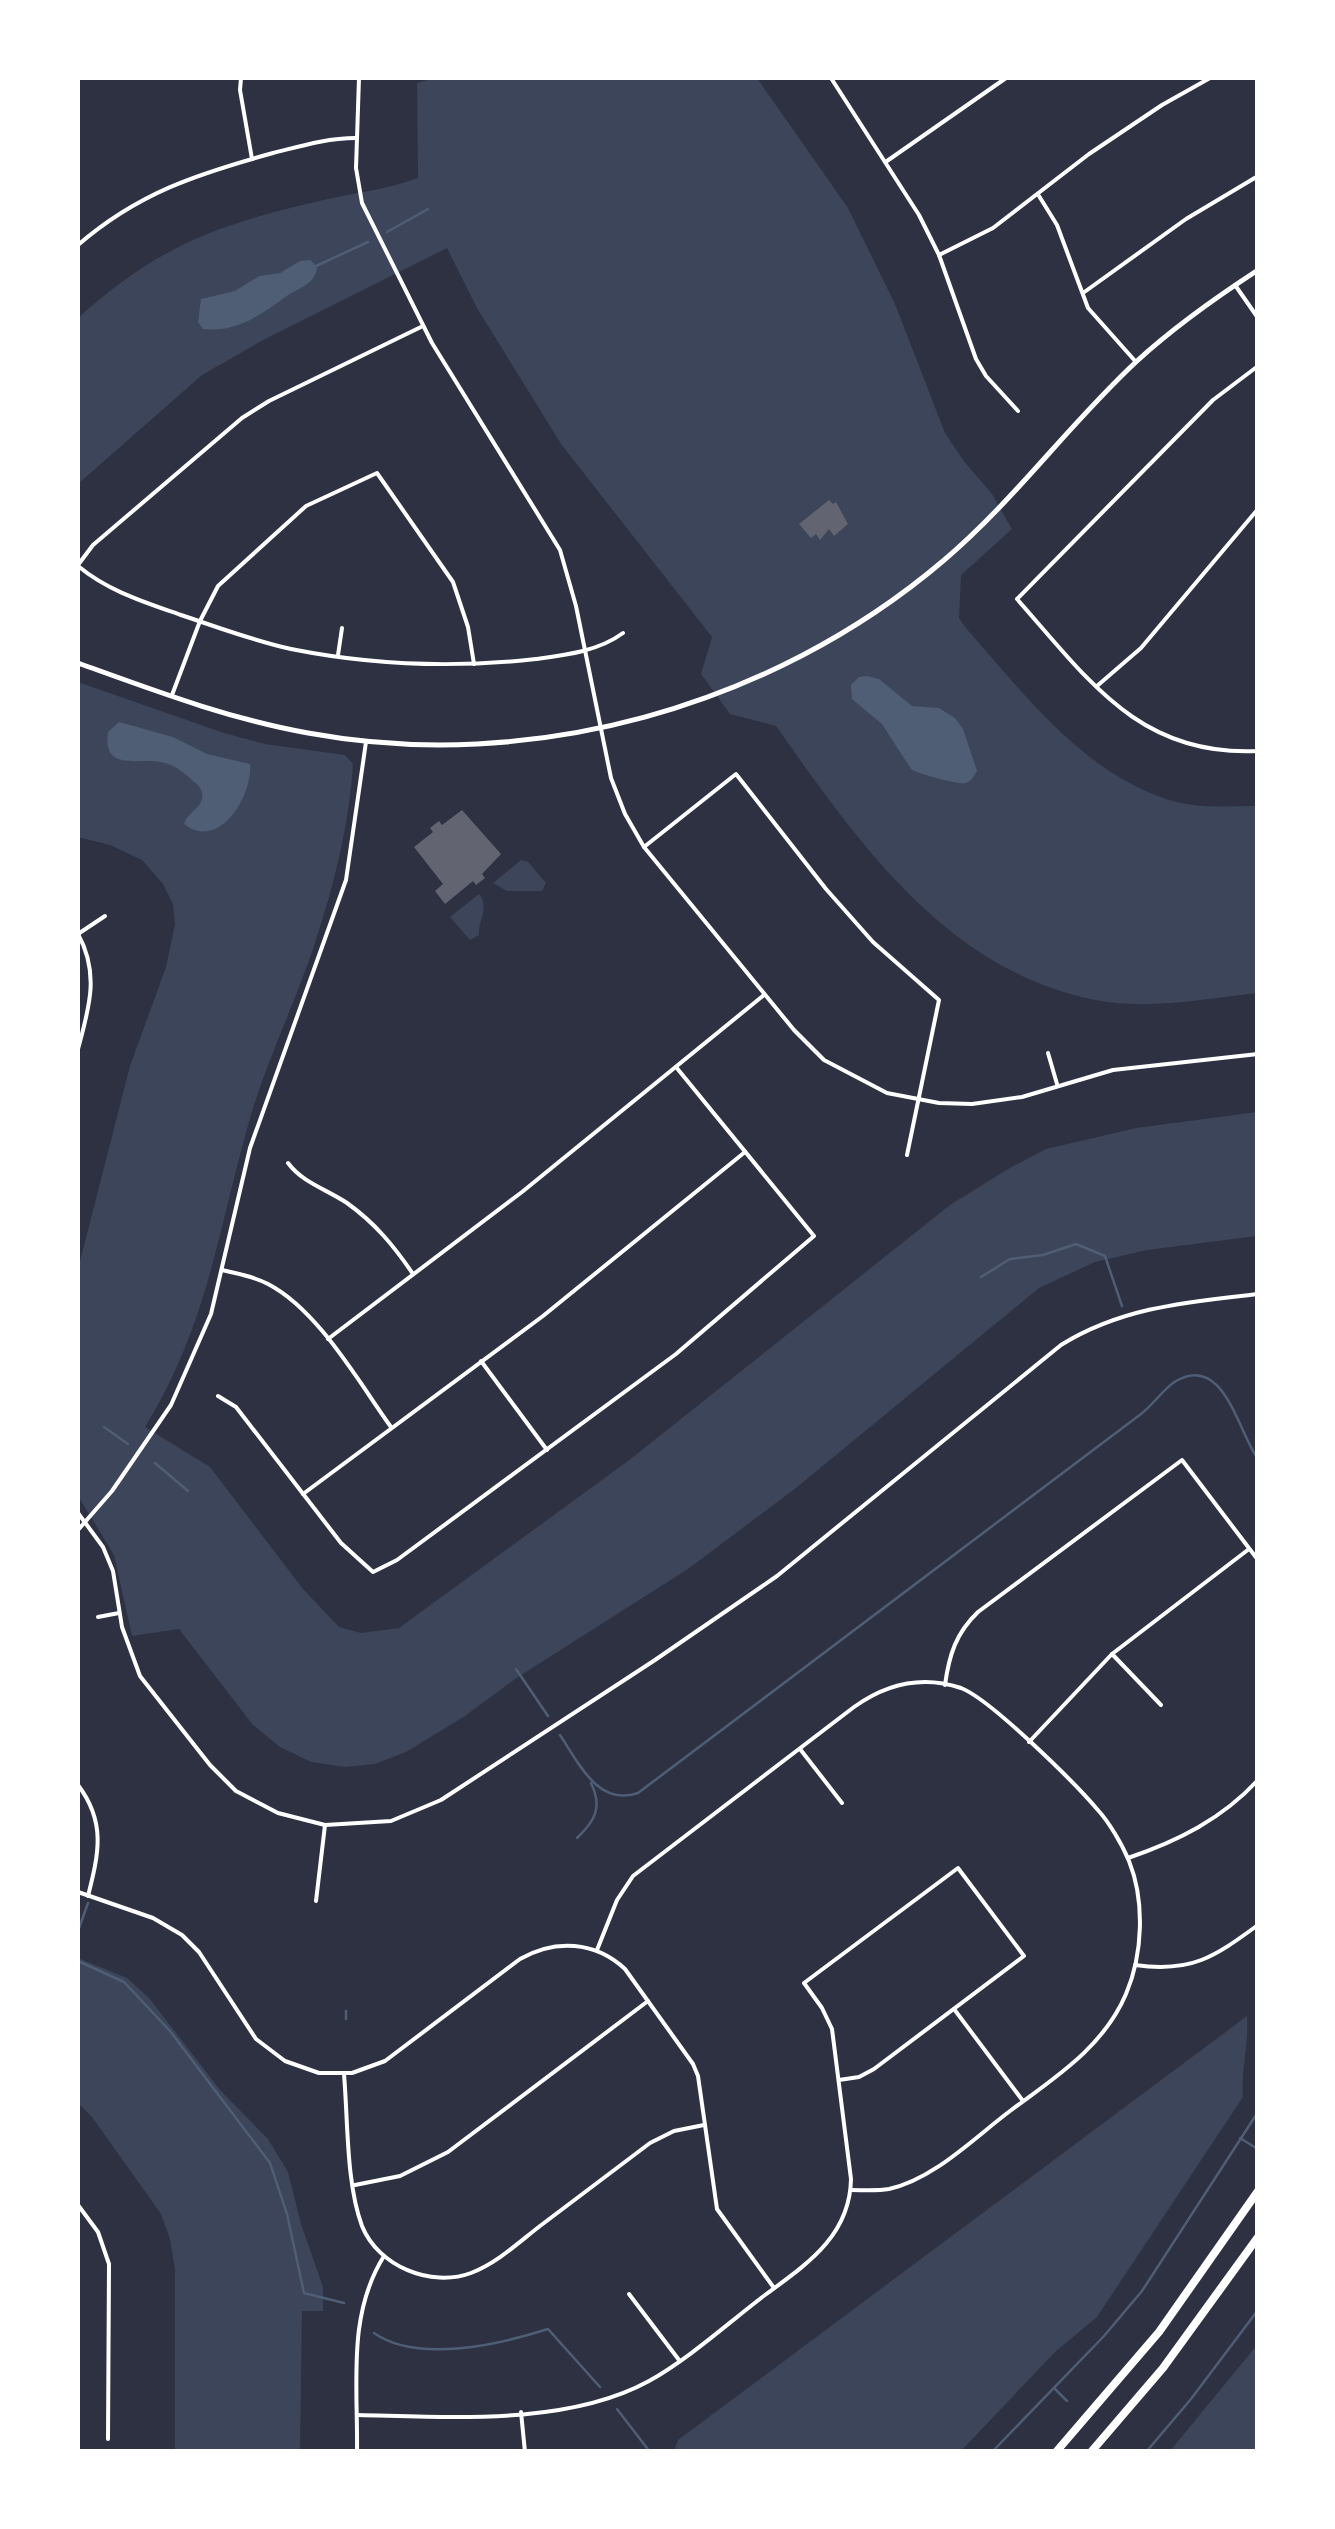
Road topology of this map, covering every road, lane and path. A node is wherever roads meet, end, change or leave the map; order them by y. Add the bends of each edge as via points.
1 (241, 78) edge
2 (359, 78) edge
3 (831, 78) edge
4 (1006, 78) edge
5 (1210, 78) edge
6 (356, 138) junction
7 (252, 159) junction
8 (886, 161) junction
9 (1258, 176) edge
10 (1038, 196) junction
11 (78, 246) edge
12 (938, 255) junction
13 (1258, 270) edge
14 (1235, 285) junction
15 (1083, 293) junction
16 (1258, 318) edge
17 (424, 326) junction
18 (1136, 362) junction
19 (1258, 366) edge
20 (1018, 411) dead end
21 (1258, 508) edge
22 (78, 566) edge
23 (200, 622) junction
24 (342, 628) dead end
25 (623, 633) dead end
26 (585, 650) junction
27 (338, 654) junction
28 (78, 663) edge
29 (474, 664) junction
30 (1096, 687) junction
31 (172, 695) junction
32 (601, 728) junction
33 (366, 741) junction
34 (1258, 751) edge
35 (644, 847) junction
36 (104, 916) dead end
37 (78, 934) edge
38 (764, 995) junction
39 (81, 1025) edge
40 (78, 1049) edge
41 (1048, 1053) dead end
42 (1258, 1054) edge
43 (676, 1066) junction
44 (1057, 1084) junction
45 (918, 1099) junction
46 (745, 1152) junction
47 (907, 1155) dead end
48 (288, 1162) dead end
49 (222, 1270) junction
50 (413, 1274) junction
51 (1258, 1294) edge
52 (328, 1339) junction
53 (481, 1361) junction
54 (218, 1396) dead end
55 (391, 1427) junction
56 (547, 1450) junction
57 (303, 1494) junction
58 (78, 1513) edge
59 (84, 1522) junction
60 (78, 1530) edge
61 (1249, 1549) junction
62 (1258, 1560) edge
63 (119, 1613) junction
64 (98, 1617) dead end
65 (1112, 1654) junction
66 (946, 1684) junction
67 (1161, 1704) dead end
68 (1028, 1742) junction
69 (800, 1748) junction
70 (1258, 1780) edge
71 (78, 1785) edge
72 (842, 1803) dead end
73 (325, 1825) junction
74 (1128, 1858) junction
75 (78, 1892) edge
76 (88, 1896) junction
77 (316, 1901) dead end
78 (1258, 1924) edge
79 (596, 1950) junction
80 (1136, 1965) junction
81 (648, 2001) junction
82 (954, 2010) junction
83 (344, 2074) junction
84 (839, 2080) junction
85 (1023, 2101) junction
86 (704, 2125) junction
87 (354, 2186) junction
88 (850, 2190) junction
89 (1258, 2191) edge
90 (78, 2205) edge
91 (1258, 2237) edge
92 (384, 2256) junction
93 (774, 2288) junction
94 (629, 2294) dead end
95 (679, 2360) junction
96 (521, 2412) junction
97 (358, 2415) junction
98 (108, 2438) dead end
99 (358, 2452) edge
100 (525, 2452) edge
101 (1056, 2452) edge
102 (1091, 2452) edge

1 - 7 street
2 - 6 street
3 - 8 street
4 - 8 street
5 - 10 street via 1089,154
6 - 7 street via 329,138
6 - 17 street via 362,202
7 - 11 street via 156,190
8 - 12 street
9 - 15 street
10 - 12 street
10 - 15 street via 1057,225
12 - 20 street via 976,359
13 - 14 street
14 - 16 street
14 - 18 street
15 - 18 street via 1098,322
17 - 22 street via 242,418 82,555
17 - 26 street via 560,550
18 - 32 street via 993,514 878,611 718,693
19 - 30 street via 1213,400 1017,599
21 - 30 street via 1141,648
22 - 23 street via 126,596
23 - 27 street via 291,649
23 - 29 street via 218,586 274,532 306,506 376,473 452,582
23 - 31 street
24 - 27 street
25 - 26 street
26 - 29 street
26 - 32 street
27 - 29 street
28 - 31 street
30 - 34 street via 1113,706 1162,736 1225,753
31 - 33 street via 278,727
32 - 33 street via 474,745
32 - 35 street via 618,796
33 - 49 street via 346,880 250,1148
35 - 38 street
35 - 45 street via 736,774 826,889 938,1000
36 - 37 street
37 - 39 street via 93,987
38 - 43 street
38 - 45 street via 824,1060 887,1093
39 - 40 street
41 - 44 street
42 - 44 street via 1113,1070
43 - 46 street
43 - 50 street
44 - 45 street via 972,1104
45 - 47 street
46 - 53 street
46 - 56 street via 814,1236 676,1354
48 - 50 street via 300,1178 369,1220
49 - 52 street via 272,1286
49 - 59 street via 211,1314 170,1405
50 - 52 street
51 - 73 street via 1156,1307 1089,1328 776,1576 441,1800 410,1815
52 - 55 street
53 - 55 street
53 - 56 street
54 - 57 street via 236,1407
55 - 57 street
56 - 57 street via 373,1572
58 - 59 street
59 - 60 street
59 - 63 street via 113,1571
61 - 62 street
61 - 65 street
61 - 66 street via 1182,1460 978,1612 949,1654
63 - 64 street
63 - 73 street via 140,1676 210,1765 236,1790 278,1814
65 - 67 street
65 - 68 street
66 - 68 street via 984,1702
66 - 69 street via 882,1690
68 - 74 street via 1100,1810
69 - 72 street
69 - 79 street via 633,1876
70 - 74 street via 1192,1832
71 - 76 street via 99,1830
73 - 77 street
74 - 80 street via 1140,1918
75 - 76 street
76 - 83 street via 182,1935 256,2039 276,2056 304,2070
78 - 80 street via 1195,1964
79 - 81 street via 625,1969
79 - 83 street via 564,1944 532,1952 385,2061
80 - 85 street via 1098,2040
81 - 86 street via 693,2064
81 - 87 street via 448,2152 400,2176
82 - 84 street via 874,2069
82 - 84 street via 1024,1956 958,1868 804,1983 832,2029
82 - 85 street
83 - 87 street
84 - 88 street
85 - 88 street via 920,2177 888,2189
86 - 92 street via 650,2143 471,2273 435,2278
86 - 93 street via 717,2209
87 - 92 street via 362,2225
88 - 93 street via 826,2246
89 - 101 highway via 1180,2305
90 - 98 street via 98,2232 109,2264
91 - 102 highway via 1172,2356
92 - 97 street via 360,2306
93 - 95 street
94 - 95 street
95 - 96 street via 602,2401
96 - 97 street
96 - 100 street
97 - 99 street

